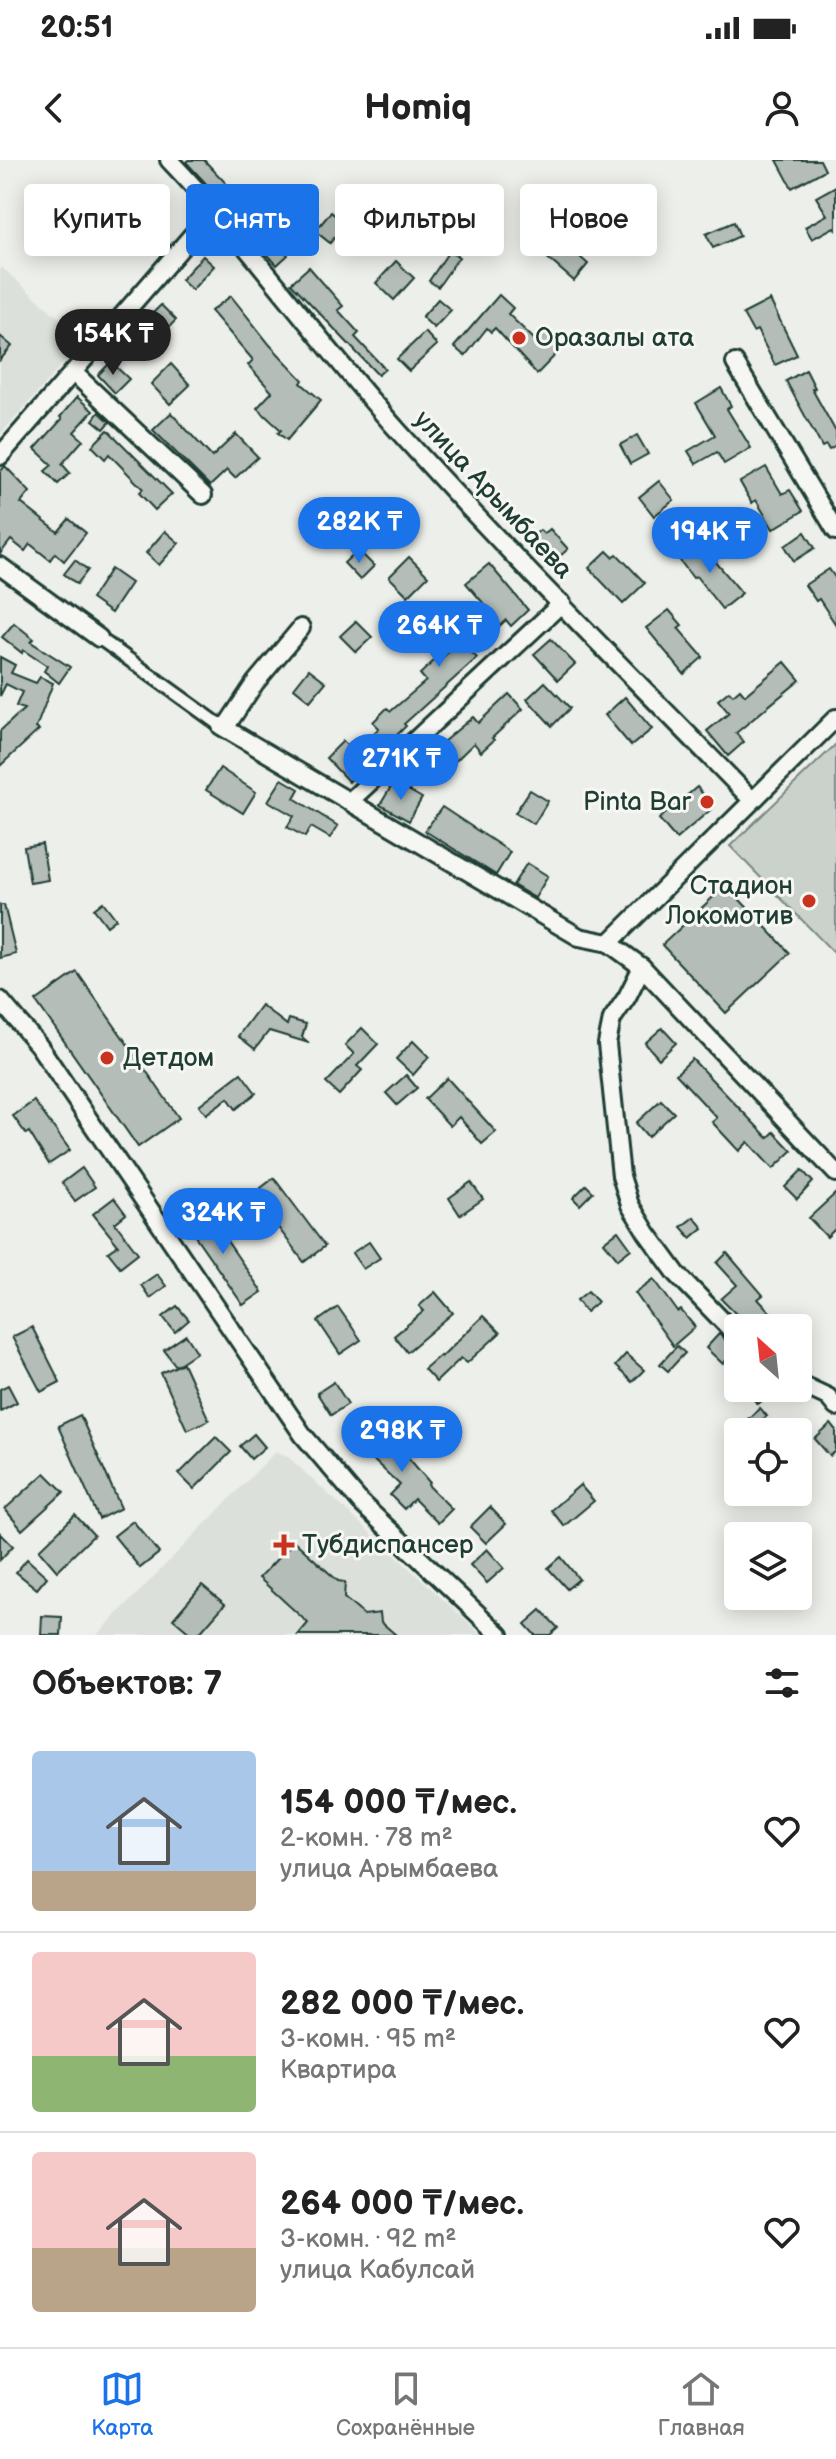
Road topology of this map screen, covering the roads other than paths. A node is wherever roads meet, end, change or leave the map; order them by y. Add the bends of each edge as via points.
1 (169, 160) edge
2 (192, 184) edge
3 (186, 243) edge
4 (254, 256) edge
5 (735, 363) dead end
6 (74, 373) junction
7 (0, 456) edge
8 (203, 495) dead end
9 (836, 531) edge
10 (0, 566) edge
11 (562, 603) junction
12 (301, 628) dead end
13 (99, 638) joint
14 (836, 718) edge
15 (223, 727) junction
16 (351, 800) junction
17 (752, 800) junction
18 (609, 943) junction
19 (642, 967) junction
20 (0, 1000) edge
21 (836, 1173) edge
22 (724, 1323) edge
23 (812, 1389) edge
24 (833, 1397) edge
25 (500, 1635) edge

1 - 2 street, улица Арымбаева
3 - 6 street
4 - 11 street, улица Арымбаева via 398,431
5 - 9 street
6 - 7 street
6 - 8 street
10 - 13 street
11 - 16 street
11 - 17 street, улица Арымбаева
12 - 15 street
13 - 15 street
14 - 17 street
15 - 16 street
16 - 18 street via 579,937
17 - 18 street
18 - 19 street
19 - 21 street
19 - 22 street via 612,1019 607,1044 621,1176 647,1233
20 - 25 street via 39,1046 303,1435 361,1503
23 - 24 street

